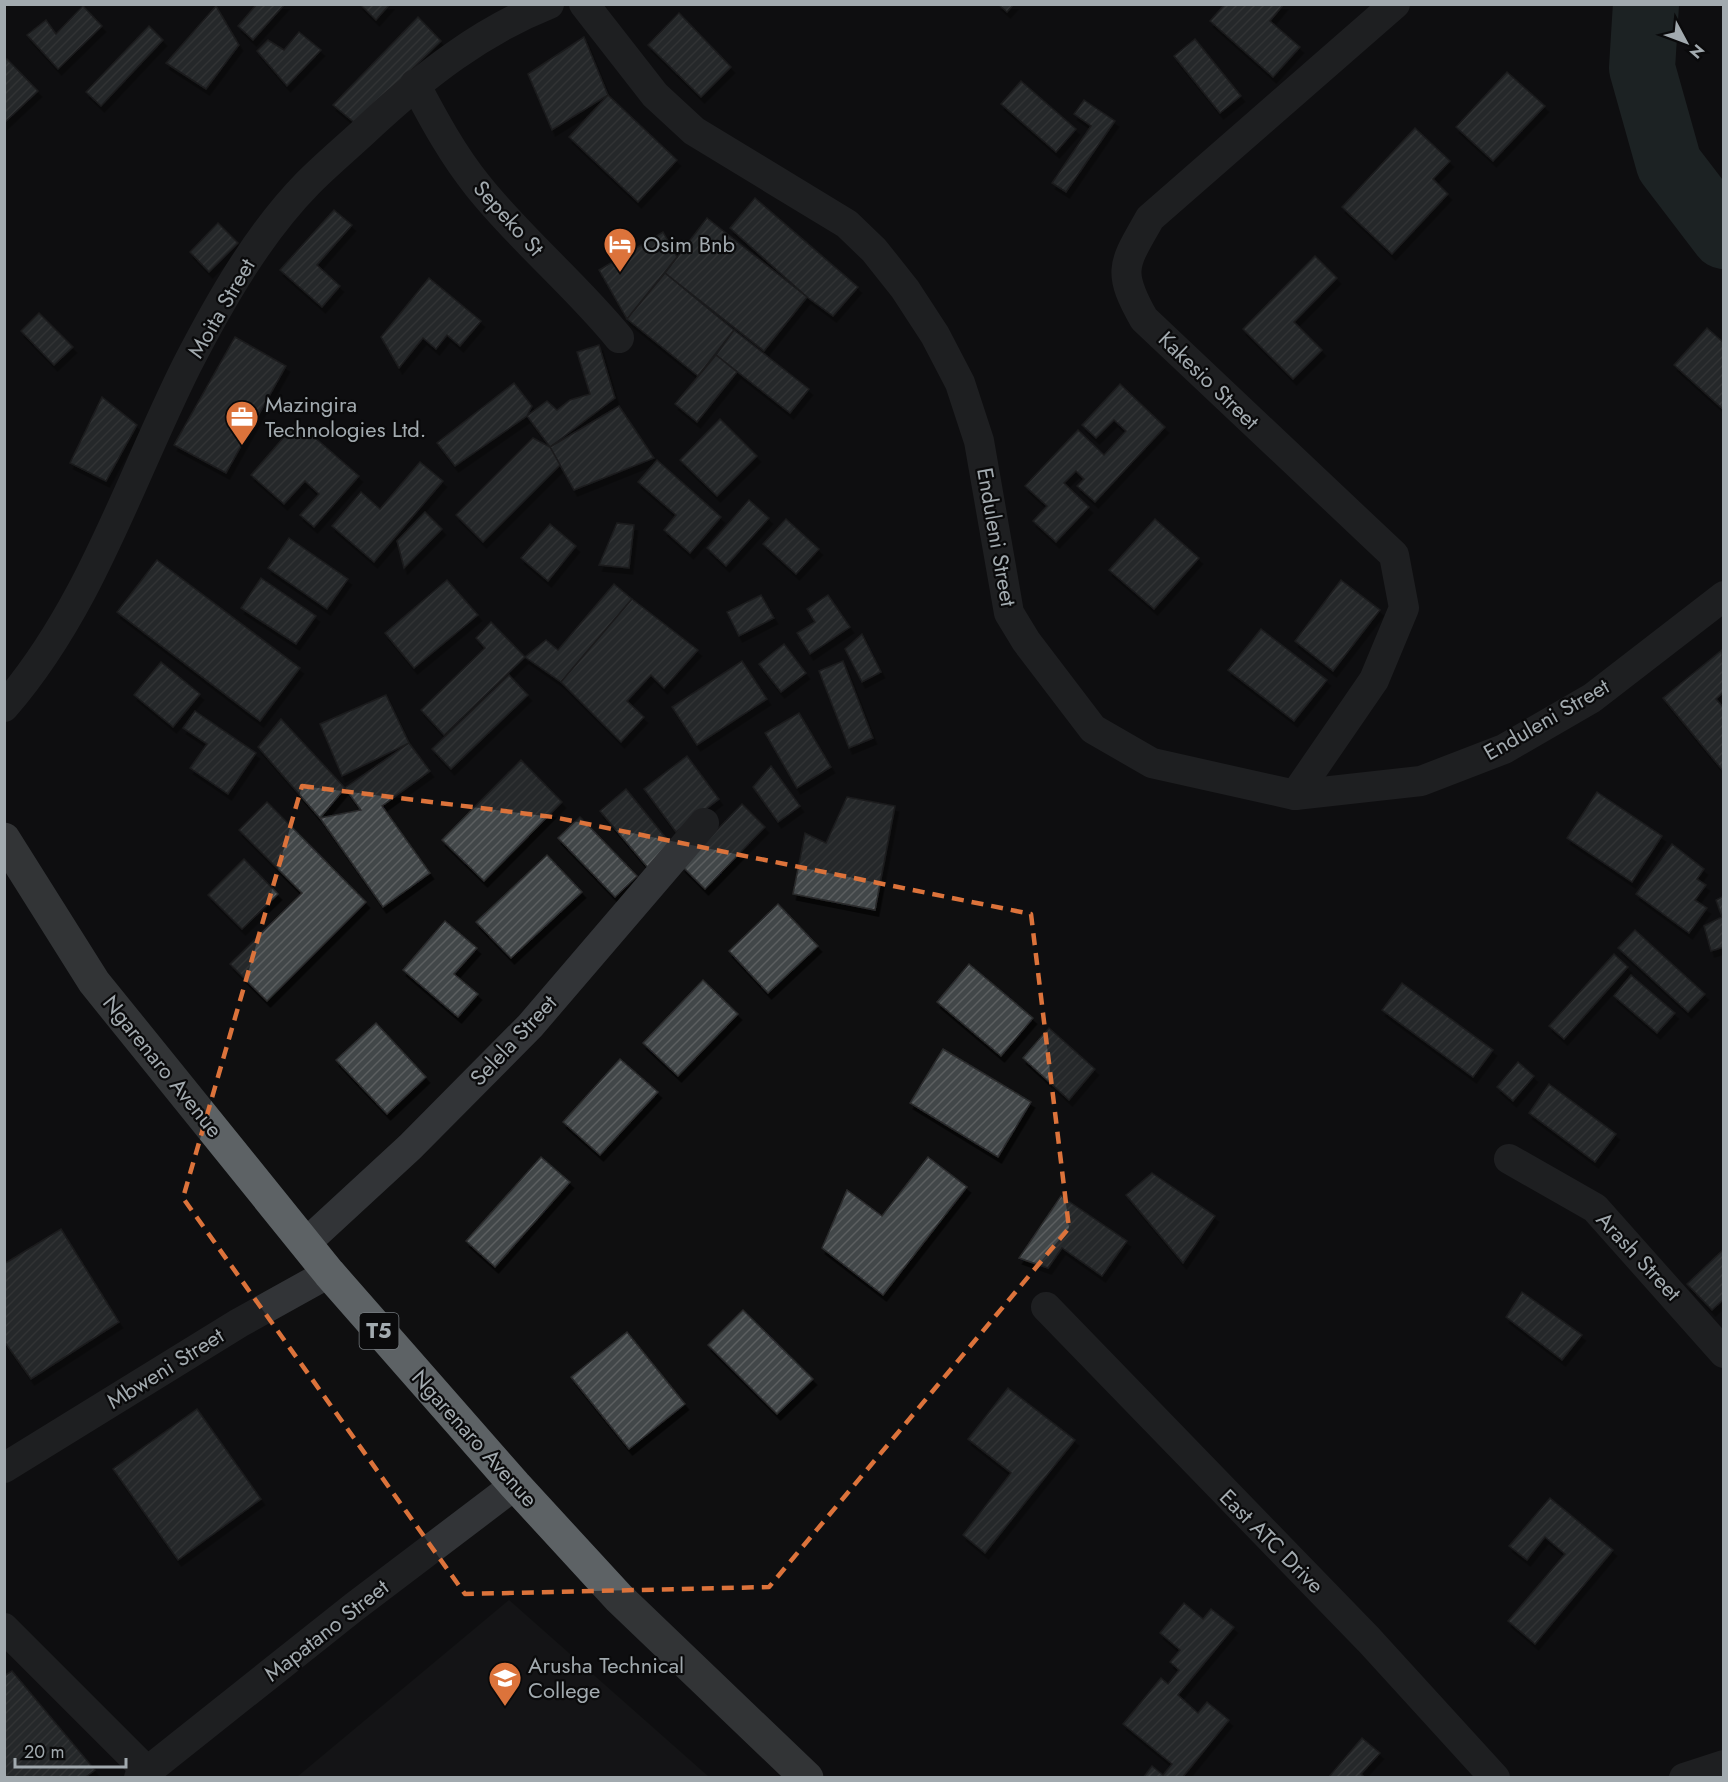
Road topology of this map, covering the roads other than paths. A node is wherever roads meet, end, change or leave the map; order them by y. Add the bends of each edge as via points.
1 (549, 4) edge
2 (584, 4) edge
3 (1395, 4) edge
4 (415, 84) junction
5 (619, 338) dead end
6 (1724, 596) edge
7 (4, 707) edge
8 (1295, 795) junction
9 (704, 824) dead end
10 (4, 839) edge
11 (1509, 1159) dead end
12 (307, 1242) junction
13 (328, 1273) junction
14 (1046, 1307) dead end
15 (1724, 1353) edge
16 (4, 1468) edge
17 (515, 1485) junction
18 (4, 1628) edge
19 (1724, 1765) edge
20 (143, 1774) edge
21 (807, 1778) edge
22 (1495, 1778) edge
23 (1684, 1778) edge

1 - 4 street, Moita Street via 523,14 462,49
2 - 8 street, Enduleni Street via 655,95 694,131 847,224 905,289 960,383 979,441 1009,613 1092,729 1152,763
3 - 8 street, Kakesio Street via 1149,218 1125,261 1128,292 1144,319 1394,555 1404,608 1374,680
4 - 5 street, Sepeko St via 478,187
4 - 7 street, Moita Street via 308,184 247,261 187,366 73,611 33,674
6 - 8 street, Enduleni Street via 1592,698 1504,749 1421,781
9 - 12 street, Selela Street via 530,1026 410,1148
10 - 12 highway, Ngarenaro Avenue / T5 via 94,982
11 - 15 street, Arash Street via 1595,1208
12 - 13 highway, Ngarenaro Avenue / T5
13 - 16 street, Mbweni Street via 239,1323
13 - 17 highway, Ngarenaro Avenue / T5
14 - 22 street, East ATC Drive via 1369,1640
17 - 20 street, Mapatano Street
17 - 21 highway, Ngarenaro Avenue / T5 via 619,1598
18 - 20 street
19 - 23 street

